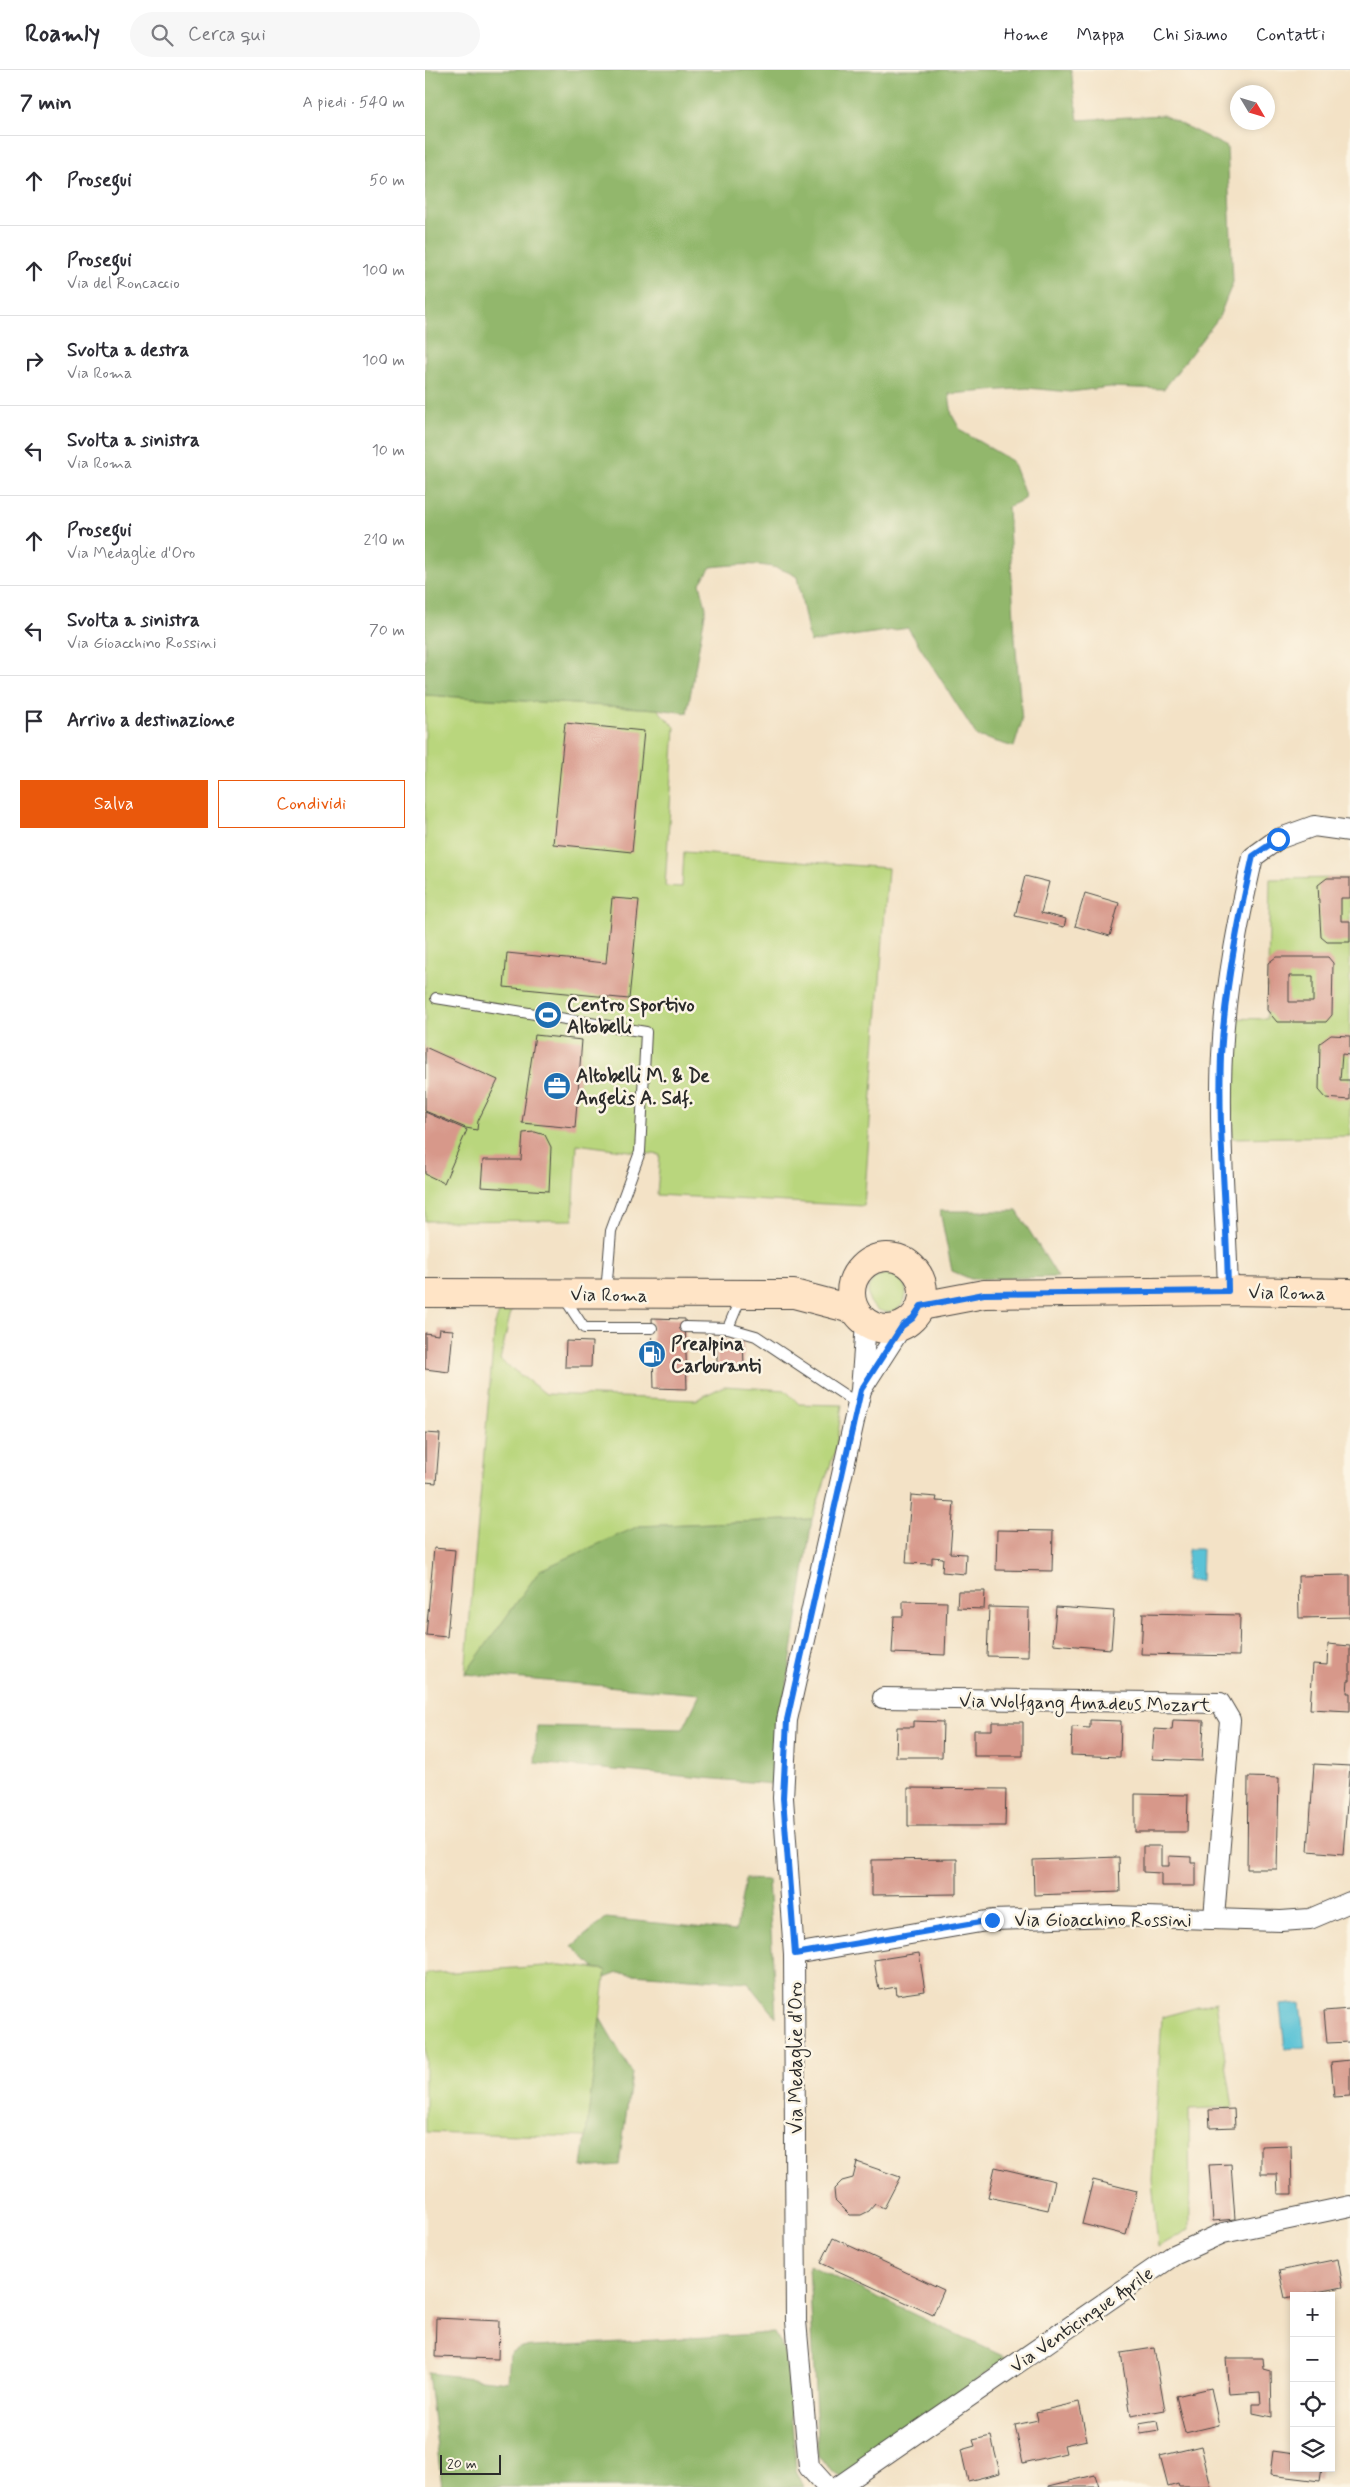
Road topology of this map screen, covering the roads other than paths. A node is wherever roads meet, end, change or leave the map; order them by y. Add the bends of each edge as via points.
1 (1350, 831) edge
2 (436, 998) dead end
3 (863, 1267) junction
4 (917, 1273) junction
5 (1228, 1291) junction
6 (425, 1293) edge
7 (1350, 1293) edge
8 (561, 1294) junction
9 (606, 1294) junction
10 (794, 1294) junction
11 (984, 1294) junction
12 (741, 1296) junction
13 (921, 1306) junction
14 (861, 1316) junction
15 (902, 1326) junction
16 (685, 1327) dead end
17 (653, 1328) dead end
18 (728, 1328) junction
19 (860, 1397) junction
20 (883, 1698) dead end
21 (1350, 1902) edge
22 (1214, 1918) junction
23 (795, 1954) junction
24 (1350, 2206) edge
25 (827, 2487) edge
26 (838, 2487) edge

1 - 5 street via 1314,826 1278,839 1253,856 1232,954 1221,1055 1220,1115
2 - 9 lane via 646,1032 640,1152 611,1231
3 - 4 street, Via Roma via 885,1257 903,1261
3 - 10 street, Via Roma via 825,1285
3 - 14 street via 851,1288 852,1299
4 - 11 street, Via Roma
4 - 13 street via 923,1294
5 - 7 street, Via Roma
5 - 11 street, Via Roma
6 - 8 street, Via Roma
8 - 9 street, Via Roma
8 - 17 lane via 584,1328
9 - 12 street, Via Roma
10 - 12 street, Via Roma
10 - 14 street, Via Roma
11 - 13 street, Via Roma
12 - 18 lane
13 - 15 street
14 - 15 street, Via Roma via 877,1328
14 - 19 street, Via Medaglie d'Oro
15 - 19 street, Via Medaglie d'Oro
16 - 18 lane
18 - 19 lane via 756,1336
19 - 23 street, Via Medaglie d'Oro via 787,1720 783,1798
20 - 22 street, Via Wolfgang Amadeus Mozart via 1220,1703 1230,1720
21 - 22 street, Via Gioacchino Rossini via 1310,1919
22 - 23 street, Via Gioacchino Rossini via 1113,1916 992,1920
23 - 25 street, Via Medaglie d'Oro via 796,2321 809,2467
24 - 26 street, Via Venticinque Aprile via 1223,2233 1174,2255

